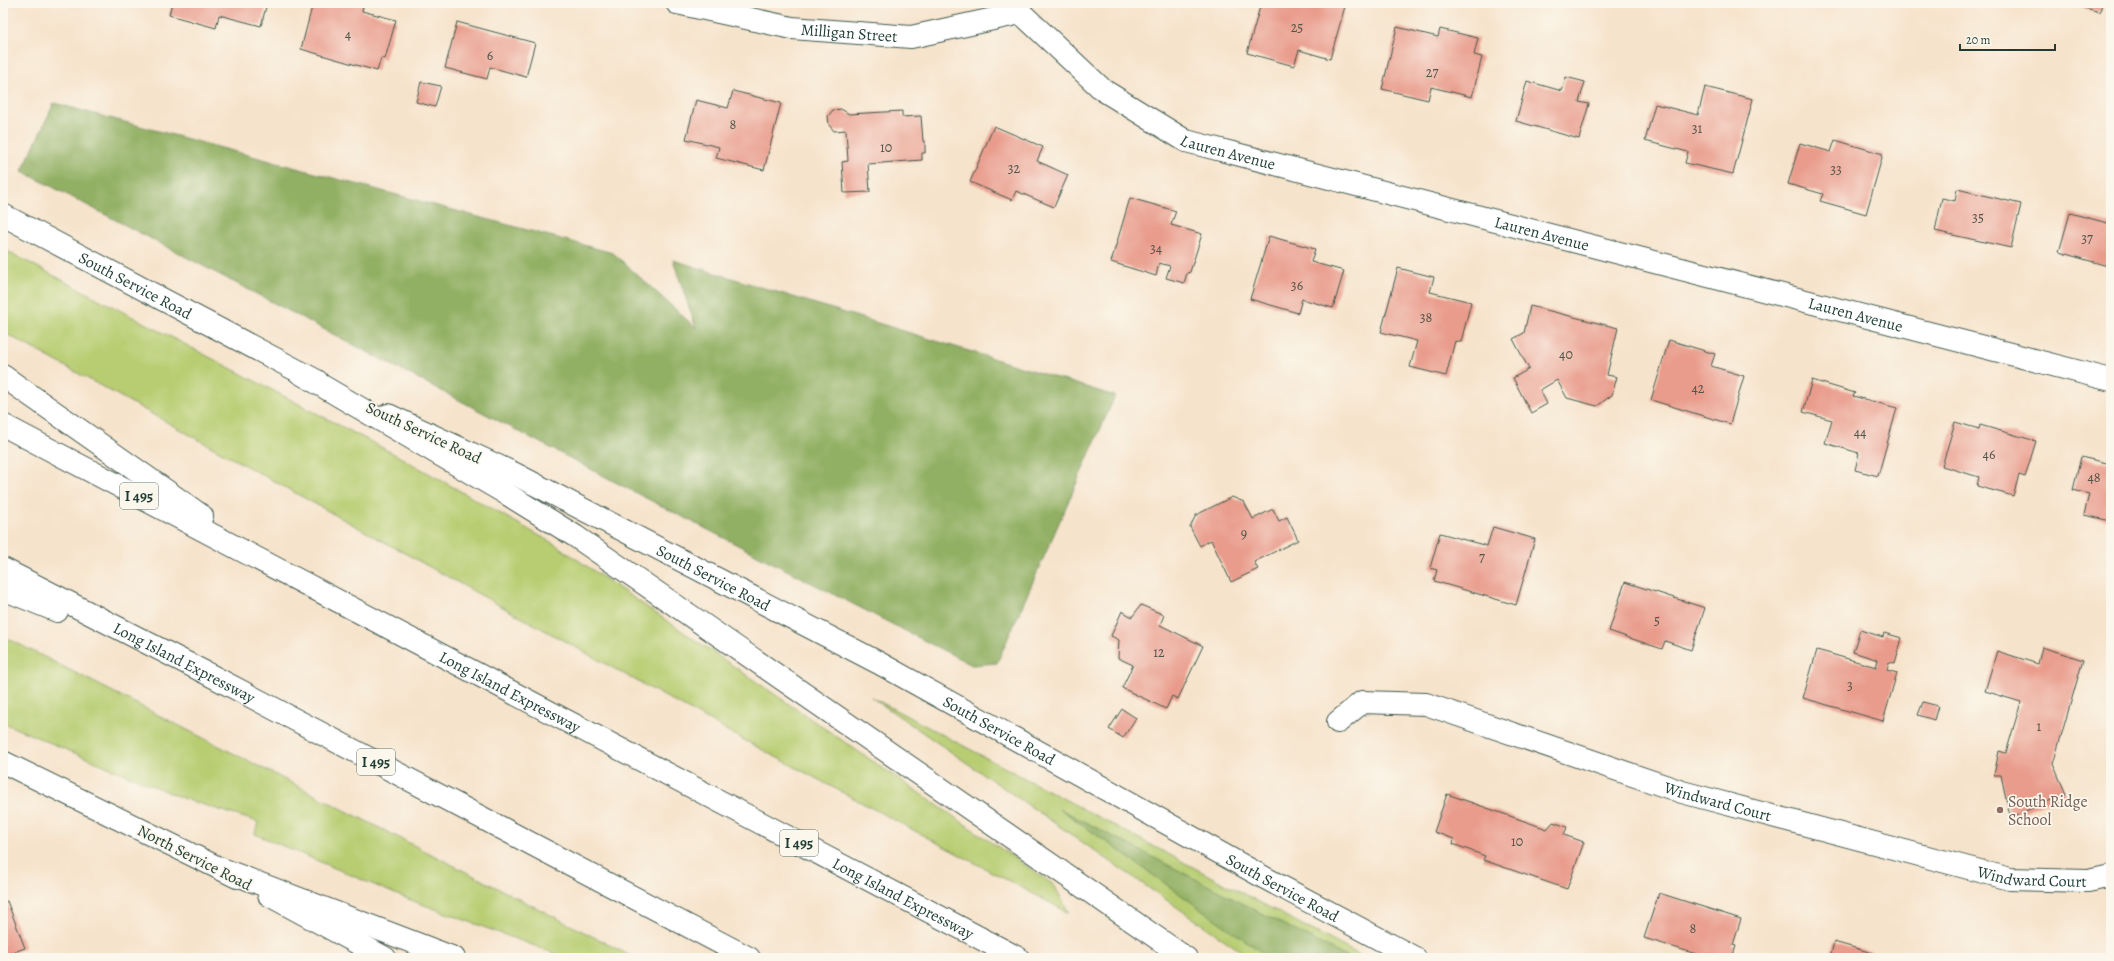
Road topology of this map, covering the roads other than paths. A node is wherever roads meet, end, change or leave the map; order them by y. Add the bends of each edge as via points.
1 (678, 3) edge
2 (1020, 8) edge
3 (3, 215) edge
4 (300, 373) junction
5 (3, 376) edge
6 (2111, 380) edge
7 (3, 425) edge
8 (275, 567) junction
9 (3, 569) edge
10 (3, 589) edge
11 (210, 675) junction
12 (1338, 722) dead end
13 (3, 762) edge
14 (219, 868) junction
15 (2111, 876) edge
16 (385, 958) edge
17 (454, 958) edge
18 (748, 958) edge
19 (1018, 958) edge
20 (1186, 958) edge
21 (1415, 958) edge

1 - 2 main road, Milligan Street via 792,28 911,36
2 - 6 main road, Lauren Avenue via 1103,90 1186,141
3 - 4 main road, South Service Road
4 - 20 main road via 582,541
4 - 21 main road, South Service Road via 515,474 879,663 1258,874
5 - 8 main road
7 - 8 main road, Long Island Expressway / I 495
8 - 19 main road, Long Island Expressway / I 495
9 - 11 main road, Long Island Expressway / I 495
10 - 11 main road
11 - 18 main road, Long Island Expressway / I 495
12 - 15 main road, Windward Court via 1362,702 1426,704 1682,792 2010,879 2088,881
13 - 14 main road, North Service Road
14 - 16 main road, North Service Road
14 - 17 main road

